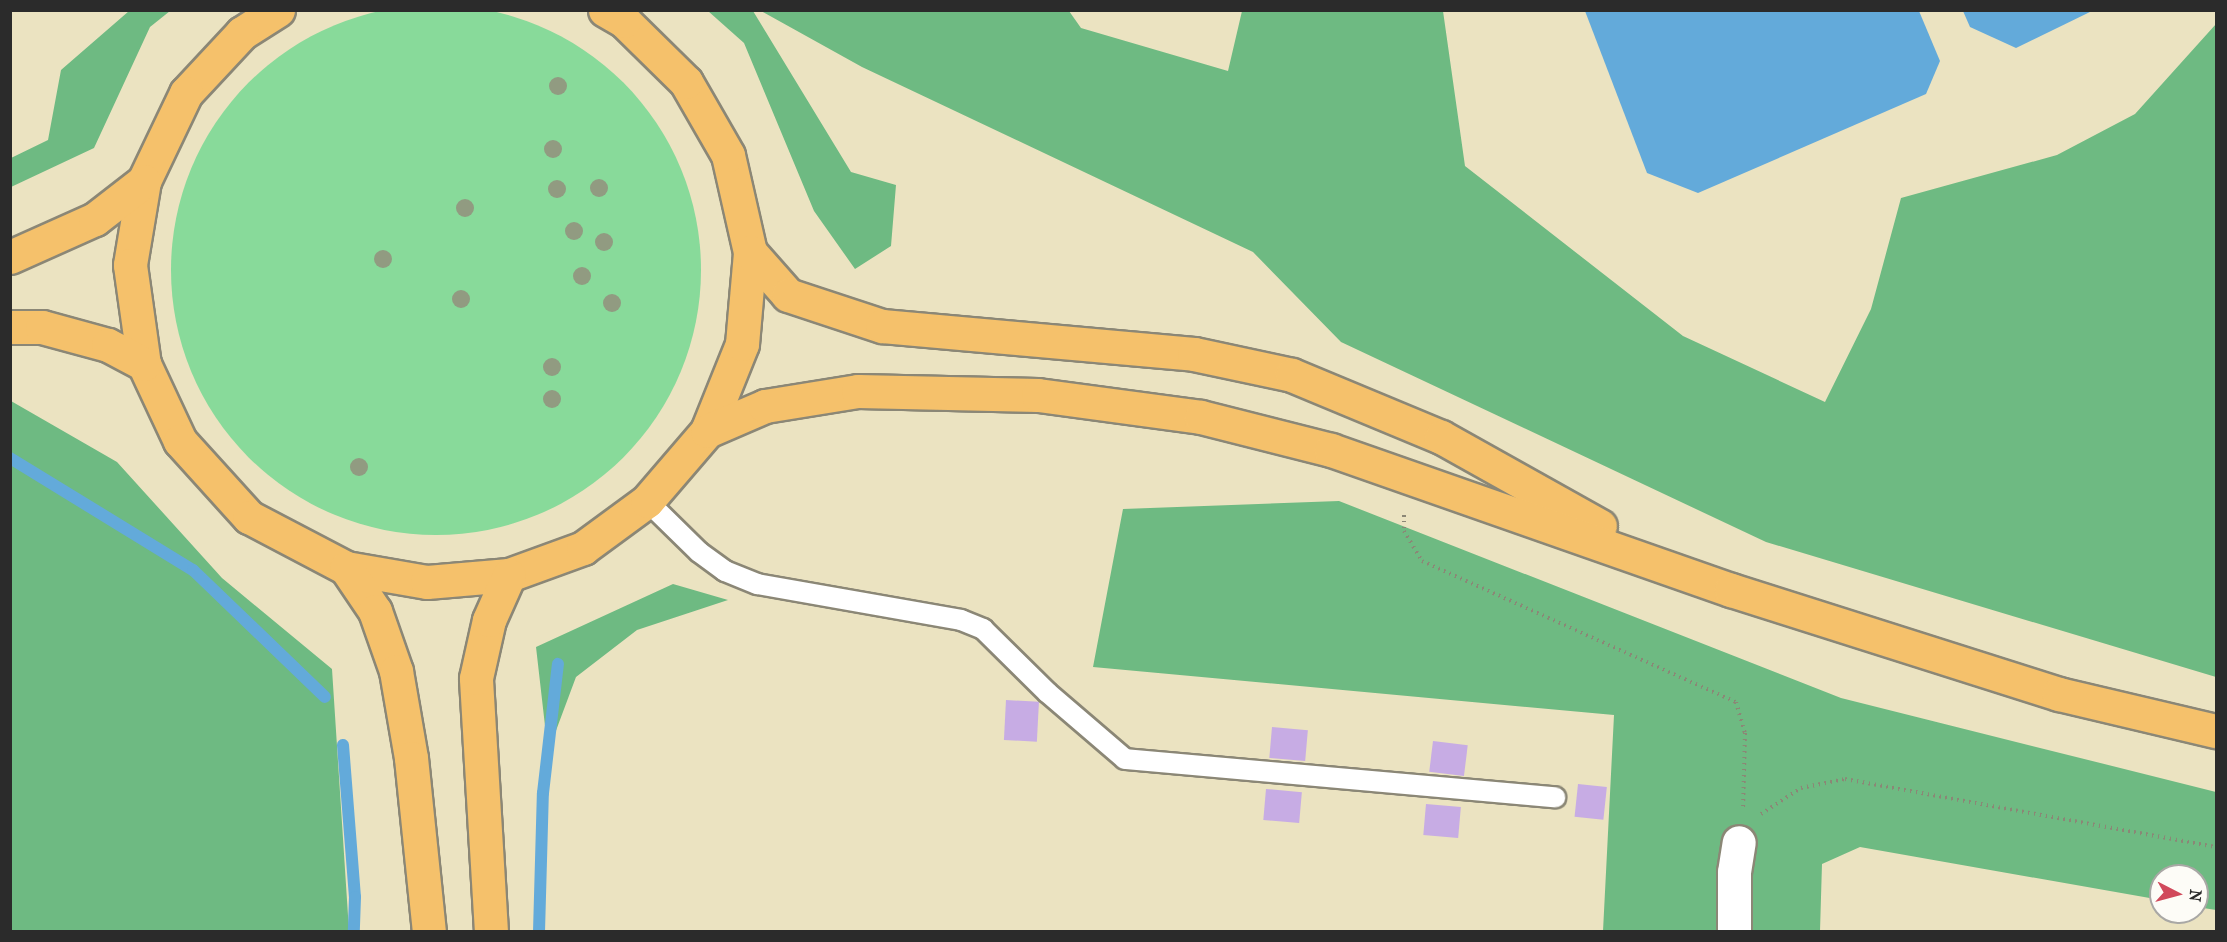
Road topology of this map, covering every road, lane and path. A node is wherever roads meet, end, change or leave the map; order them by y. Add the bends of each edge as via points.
1 (278, 10) edge
2 (605, 10) edge
3 (144, 181) junction
4 (750, 252) junction
5 (10, 257) edge
6 (10, 327) edge
7 (144, 364) junction
8 (707, 430) junction
9 (1404, 475) junction
10 (647, 501) junction
11 (346, 568) junction
12 (509, 575) junction
13 (1731, 590) junction
14 (2217, 730) edge
15 (1555, 797) dead end
16 (1739, 842) junction
17 (2217, 847) edge
18 (429, 932) edge
19 (491, 932) edge
20 (1734, 932) edge

1 - 3 main road via 242,33 186,93
2 - 4 main road via 624,21 686,82 728,155
3 - 5 main road via 95,219
3 - 7 main road via 130,265
4 - 8 main road via 742,344
4 - 13 main road via 788,295 882,326 1194,354 1292,375 1441,437 1573,512
6 - 7 main road via 42,327 108,345
7 - 11 main road via 180,441 249,516
8 - 9 main road via 765,406 858,390 1038,395 1201,417 1331,450
8 - 10 main road
9 - 13 main road
9 - 16 path via 1404,531 1422,561 1736,702 1745,733
10 - 12 main road via 583,548
10 - 15 lane via 699,552 725,571 757,584 961,620 983,629 1048,693 1125,759
11 - 12 main road via 427,582
11 - 18 main road via 375,611 396,671 413,769
12 - 19 main road via 489,620 476,678
13 - 14 main road via 2059,694
16 - 17 path via 1762,812 1801,788 1845,779
16 - 20 street via 1734,872

